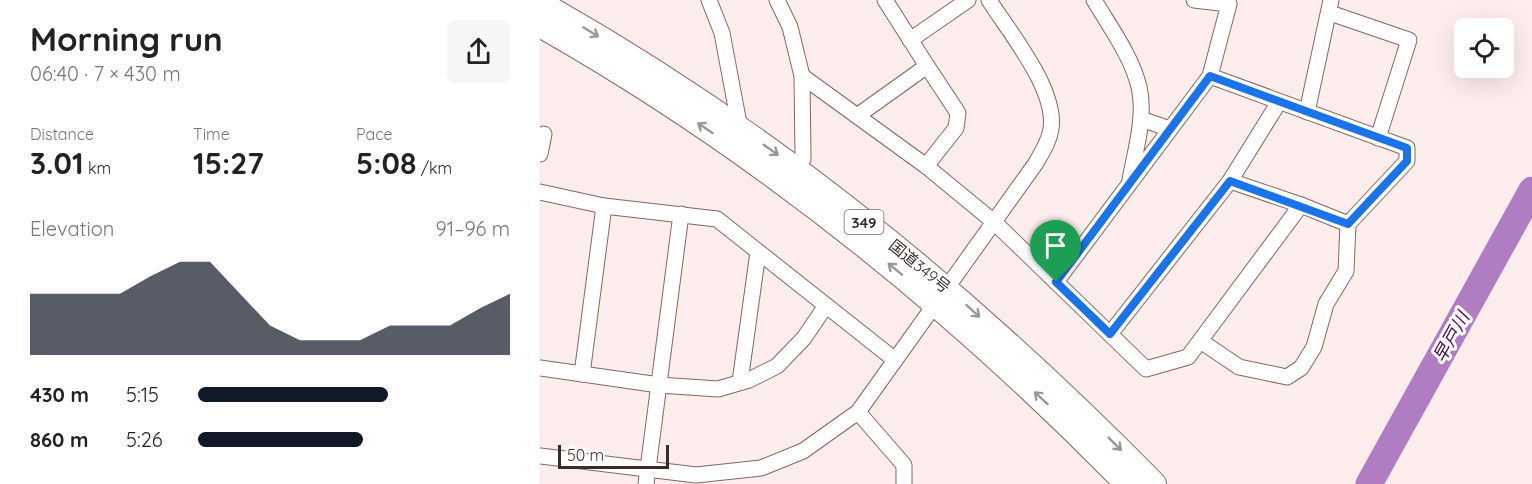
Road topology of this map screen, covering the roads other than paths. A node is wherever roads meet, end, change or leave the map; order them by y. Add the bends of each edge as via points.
1 (709, 0) edge
2 (777, 0) edge
3 (885, 0) edge
4 (968, 0) edge
5 (988, 0) edge
6 (1094, 0) edge
7 (1194, 0) edge
8 (540, 3) edge
9 (1331, 6) edge
10 (540, 25) edge
11 (910, 40) junction
12 (927, 66) junction
13 (802, 76) junction
14 (1210, 76) junction
15 (1279, 102) junction
16 (1307, 112) junction
17 (857, 116) junction
18 (1141, 119) junction
19 (740, 129) junction
20 (1170, 129) junction
21 (544, 134) dead end
22 (1378, 138) junction
23 (540, 154) edge
24 (926, 166) junction
25 (798, 170) junction
26 (1230, 181) junction
27 (1129, 183) junction
28 (540, 192) edge
29 (1301, 205) junction
30 (604, 206) junction
31 (681, 214) junction
32 (994, 222) junction
33 (1348, 224) junction
34 (758, 252) junction
35 (1056, 282) junction
36 (941, 295) junction
37 (825, 307) junction
38 (1110, 334) junction
39 (1202, 342) junction
40 (895, 360) junction
41 (540, 368) edge
42 (582, 374) junction
43 (740, 382) junction
44 (659, 385) junction
45 (858, 412) junction
46 (540, 456) edge
47 (647, 477) edge
48 (904, 484) edge
49 (1127, 484) edge
50 (1154, 484) edge

1 - 19 street via 722,33
2 - 13 street via 790,27
3 - 11 street
4 - 11 street
5 - 32 street via 1045,91 1051,120 1047,144
6 - 18 street via 1139,88
7 - 14 street via 1228,4
8 -> 19 highway, 国道349号 / 349 via 678,86
9 - 16 street
9 - 22 street via 1409,40
36 -> 10 highway, 国道349号 / 349 via 668,103
11 - 12 street
12 - 17 street
12 - 24 street via 958,113 956,128
13 - 17 street
13 - 25 street via 803,159
14 - 15 street
14 - 20 street
15 - 16 street
15 - 26 street
16 - 22 street
17 - 24 street
18 - 20 street
18 - 27 street
19 -> 25 highway, 国道349号 / 349
20 - 27 street
21 - 23 street
22 - 33 street via 1407,148 1407,161
24 - 32 street
25 - 36 highway, 国道349号 / 349
26 - 29 street
26 - 38 street
27 - 35 street
28 - 30 street
29 - 33 street
29 - 39 street
30 - 31 street
30 - 42 street
31 - 34 street via 717,219
31 - 44 street
32 - 35 street
32 - 36 street
33 - 39 street via 1346,271 1326,304 1314,347 1301,368 1287,377 1239,367
34 - 37 street
34 - 43 street
35 - 38 street
36 - 40 street
49 -> 36 highway, 国道349号 / 349
36 -> 50 highway, 国道349号 / 349 via 1078,407
37 - 40 street
37 - 43 street via 804,338 777,366
38 - 39 street via 1146,369 1188,357
40 - 45 street
41 - 42 street
42 - 44 street
43 - 44 street via 718,389
44 - 47 street
45 - 47 street via 803,451 761,468
45 - 48 street via 904,465
46 - 47 street

